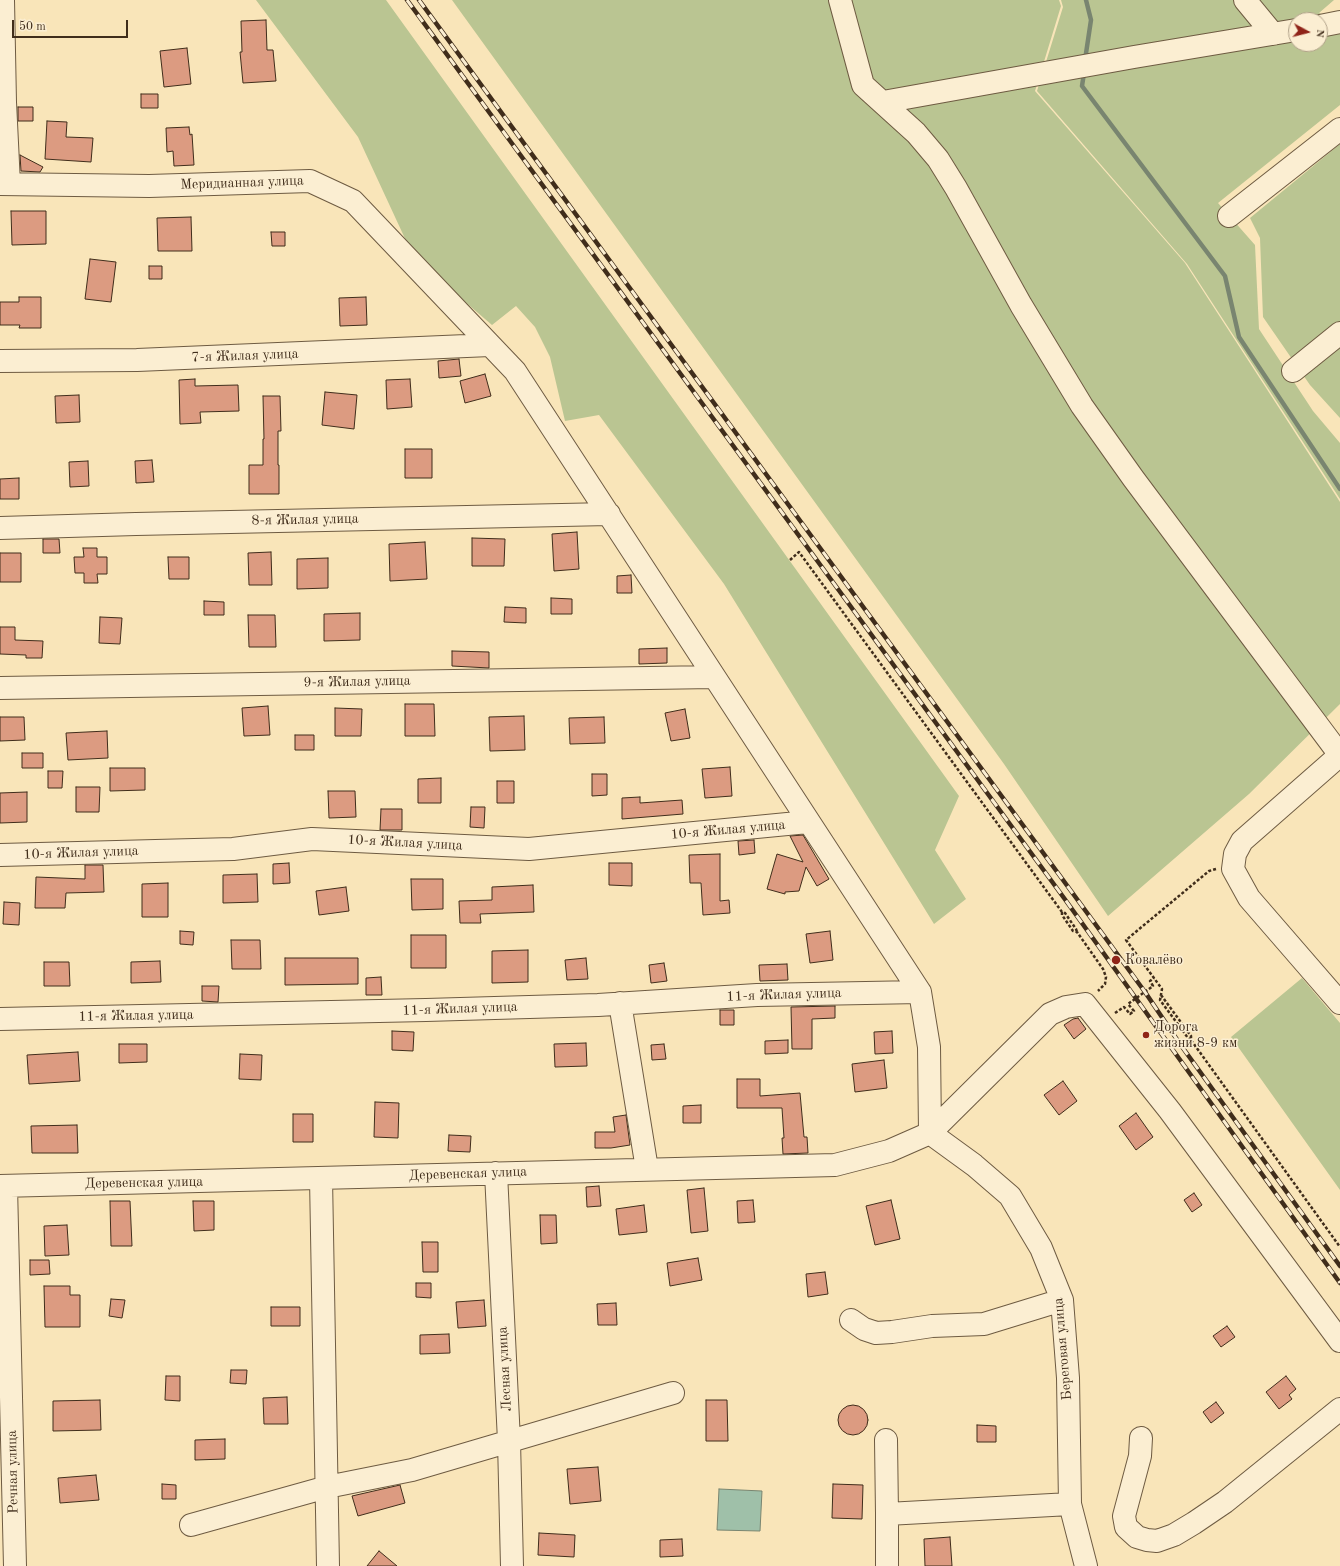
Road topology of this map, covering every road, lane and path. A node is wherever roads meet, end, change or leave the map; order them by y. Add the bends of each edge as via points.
1 (3, 0) edge
2 (840, 0) edge
3 (1245, 0) edge
4 (1340, 22) edge
5 (1328, 24) edge
6 (2, 27) edge
7 (1288, 31) edge
8 (1273, 34) junction
9 (883, 102) junction
10 (1340, 129) edge
11 (4, 184) edge
12 (1229, 216) dead end
13 (1340, 333) edge
14 (490, 345) junction
15 (0, 362) edge
16 (1293, 371) dead end
17 (609, 514) junction
18 (0, 528) edge
19 (790, 560) dead end
20 (714, 677) junction
21 (0, 688) edge
22 (1340, 755) edge
23 (808, 822) junction
24 (0, 855) edge
25 (1233, 869) junction
26 (1154, 978) junction
27 (1099, 991) dead end
28 (920, 992) junction
29 (620, 1003) junction
30 (1340, 1004) edge
31 (1122, 1009) dead end
32 (0, 1019) edge
33 (930, 1133) junction
34 (647, 1169) junction
35 (496, 1173) junction
36 (321, 1178) junction
37 (3, 1186) edge
38 (1340, 1246) edge
39 (1062, 1300) junction
40 (851, 1320) dead end
41 (1340, 1341) edge
42 (673, 1393) dead end
43 (1340, 1409) edge
44 (1141, 1438) dead end
45 (886, 1440) dead end
46 (508, 1441) junction
47 (327, 1487) junction
48 (1070, 1504) junction
49 (887, 1514) junction
50 (191, 1525) dead end
51 (15, 1566) edge
52 (328, 1566) edge
53 (512, 1566) edge
54 (887, 1566) edge
55 (1086, 1566) edge

1 - 6 street
2 - 9 street via 863,85
3 - 8 street
4 - 5 street
6 - 11 street via 5,102
7 - 8 street
8 - 9 street
9 - 22 street via 916,133 938,159 1082,406
10 - 12 street
11 - 14 street, Меридианная улица via 149,186 310,181 353,201
13 - 16 street
14 - 15 street, 7-я Жилая улица via 136,360
14 - 17 street, Меридианная улица via 515,371
17 - 18 street, 8-я Жилая улица
17 - 20 street, Меридианная улица
19 - 27 path via 800,552 1076,928 1106,977 1105,984
20 - 21 street, 9-я Жилая улица
20 - 23 street, Меридианная улица
22 - 25 street via 1242,841 1235,854
23 - 24 street, 10-я Жилая улица via 529,849 312,839 233,848
23 - 28 street, Меридианная улица
25 - 26 path via 1219,868 1209,871 1126,940
25 - 30 street via 1249,898
26 - 31 path via 1150,981 1153,986 1128,1004 1134,1011 1130,1014 1124,1007
26 - 38 path via 1162,989 1160,1000
28 - 29 street, 11-я Жилая улица via 757,995
28 - 33 street via 929,1047
29 - 32 street, 11-я Жилая улица
29 - 34 street
33 - 34 street, Деревенская улица via 889,1151 835,1165
33 - 39 street, Береговая улица via 974,1165 1010,1196 1041,1248
33 - 41 street via 1050,1014 1066,1007 1085,1004 1170,1111
34 - 35 street, Деревенская улица
35 - 36 street, Деревенская улица
35 - 46 street, Лесная улица
36 - 37 street, Деревенская улица
36 - 47 street
37 - 51 street, Речная улица
39 - 40 street via 984,1324 932,1326 876,1333
39 - 48 street, Береговая улица via 1068,1378
42 - 46 street
43 - 44 street via 1225,1502 1174,1535 1157,1541 1137,1537 1126,1527 1124,1516 1140,1456
45 - 49 street
46 - 47 street via 412,1470
46 - 53 street, Лесная улица
47 - 50 street
47 - 52 street
48 - 49 street
48 - 55 street, Береговая улица
49 - 54 street

